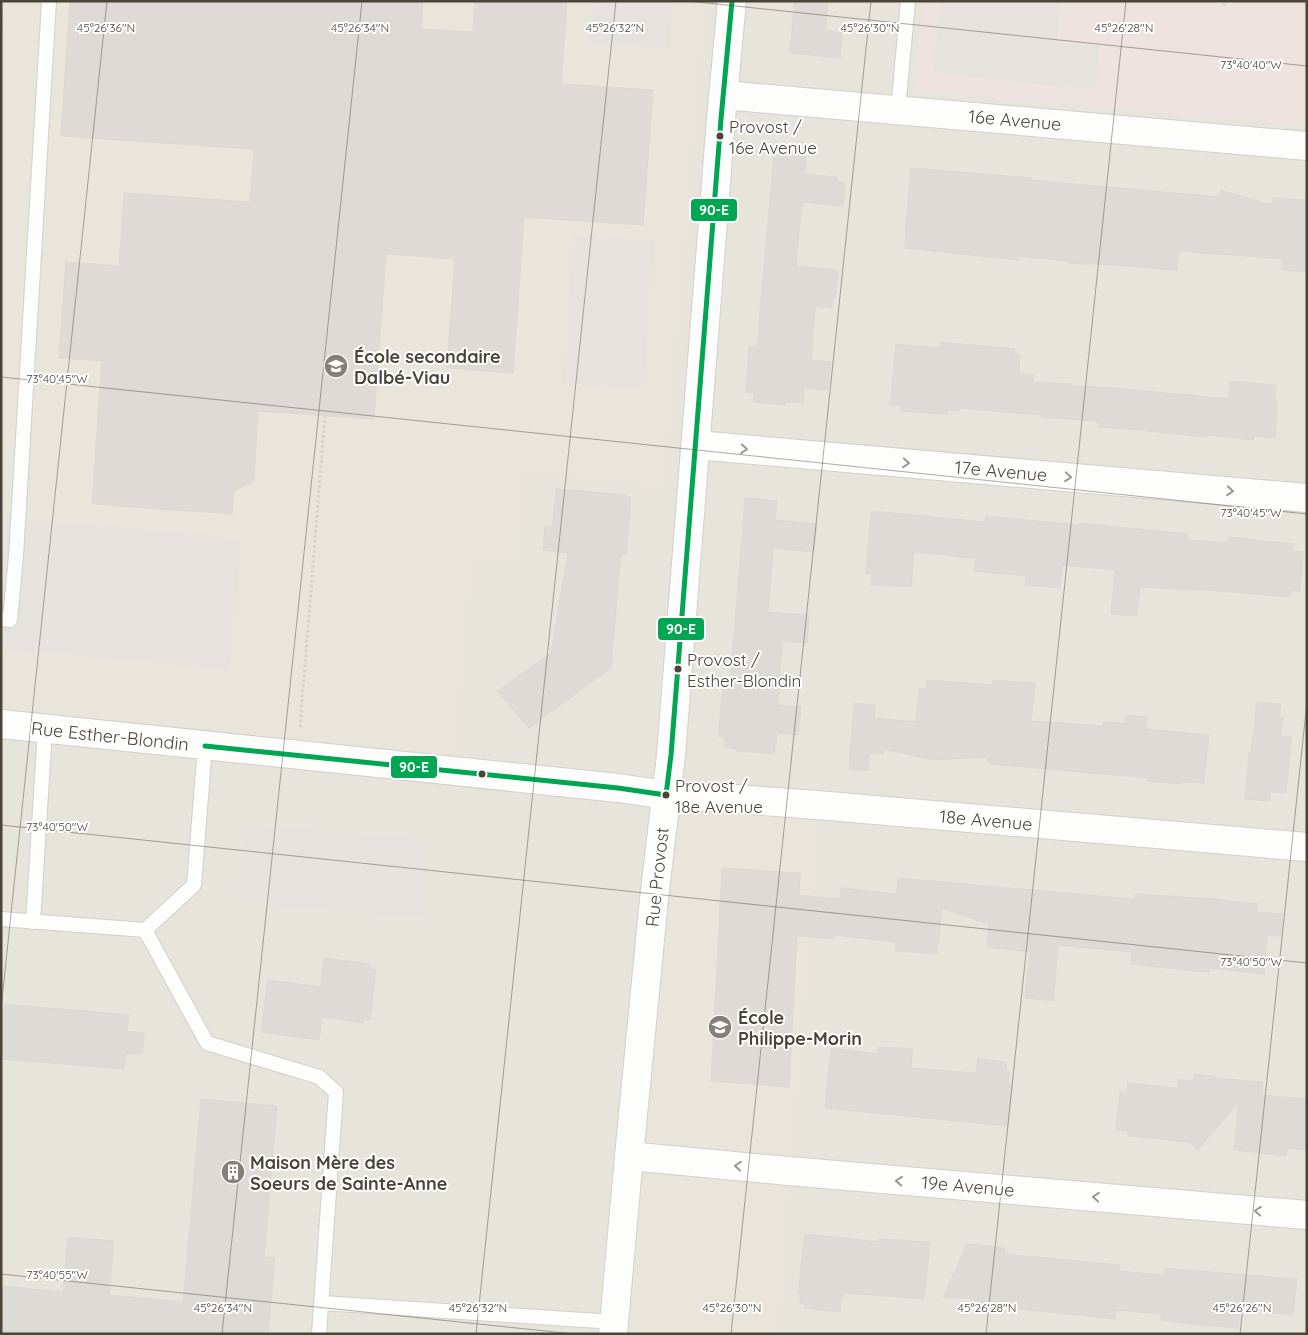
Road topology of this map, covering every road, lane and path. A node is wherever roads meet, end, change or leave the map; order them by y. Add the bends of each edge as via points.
1 (49, 1) edge
2 (732, 1) edge
3 (908, 1) edge
4 (723, 95) junction
5 (898, 110) junction
6 (1307, 146) edge
7 (326, 415) dead end
8 (696, 445) junction
9 (1307, 498) edge
10 (1, 619) edge
11 (1, 724) edge
12 (45, 729) junction
13 (205, 746) junction
14 (298, 755) junction
15 (666, 795) junction
16 (1307, 847) edge
17 (1, 919) edge
18 (34, 922) junction
19 (145, 930) junction
20 (628, 1156) junction
21 (1307, 1215) edge
22 (322, 1303) junction
23 (614, 1328) edge
24 (319, 1334) edge

1 - 10 lane via 16,556 10,620
2 - 4 street, Rue Provost
3 - 5 lane
4 - 5 street, 16e Avenue
4 - 8 street, Rue Provost
5 - 6 street, 16e Avenue
7 - 14 path
8 -> 9 street, 17e Avenue
8 - 15 street, Rue Provost
11 - 12 street, Rue Esther-Blondin
12 - 13 street, Rue Esther-Blondin
12 - 18 lane
13 - 14 street, Rue Esther-Blondin
13 - 19 lane via 194,885
14 - 15 street, Rue Esther-Blondin
15 - 16 street, 18e Avenue
15 - 20 street, Rue Provost
17 - 18 lane
18 - 19 lane
19 - 22 lane via 207,1043 319,1077 336,1092
21 -> 20 street, 19e Avenue
20 - 23 street, Rue Provost
22 - 23 lane
22 - 24 lane

